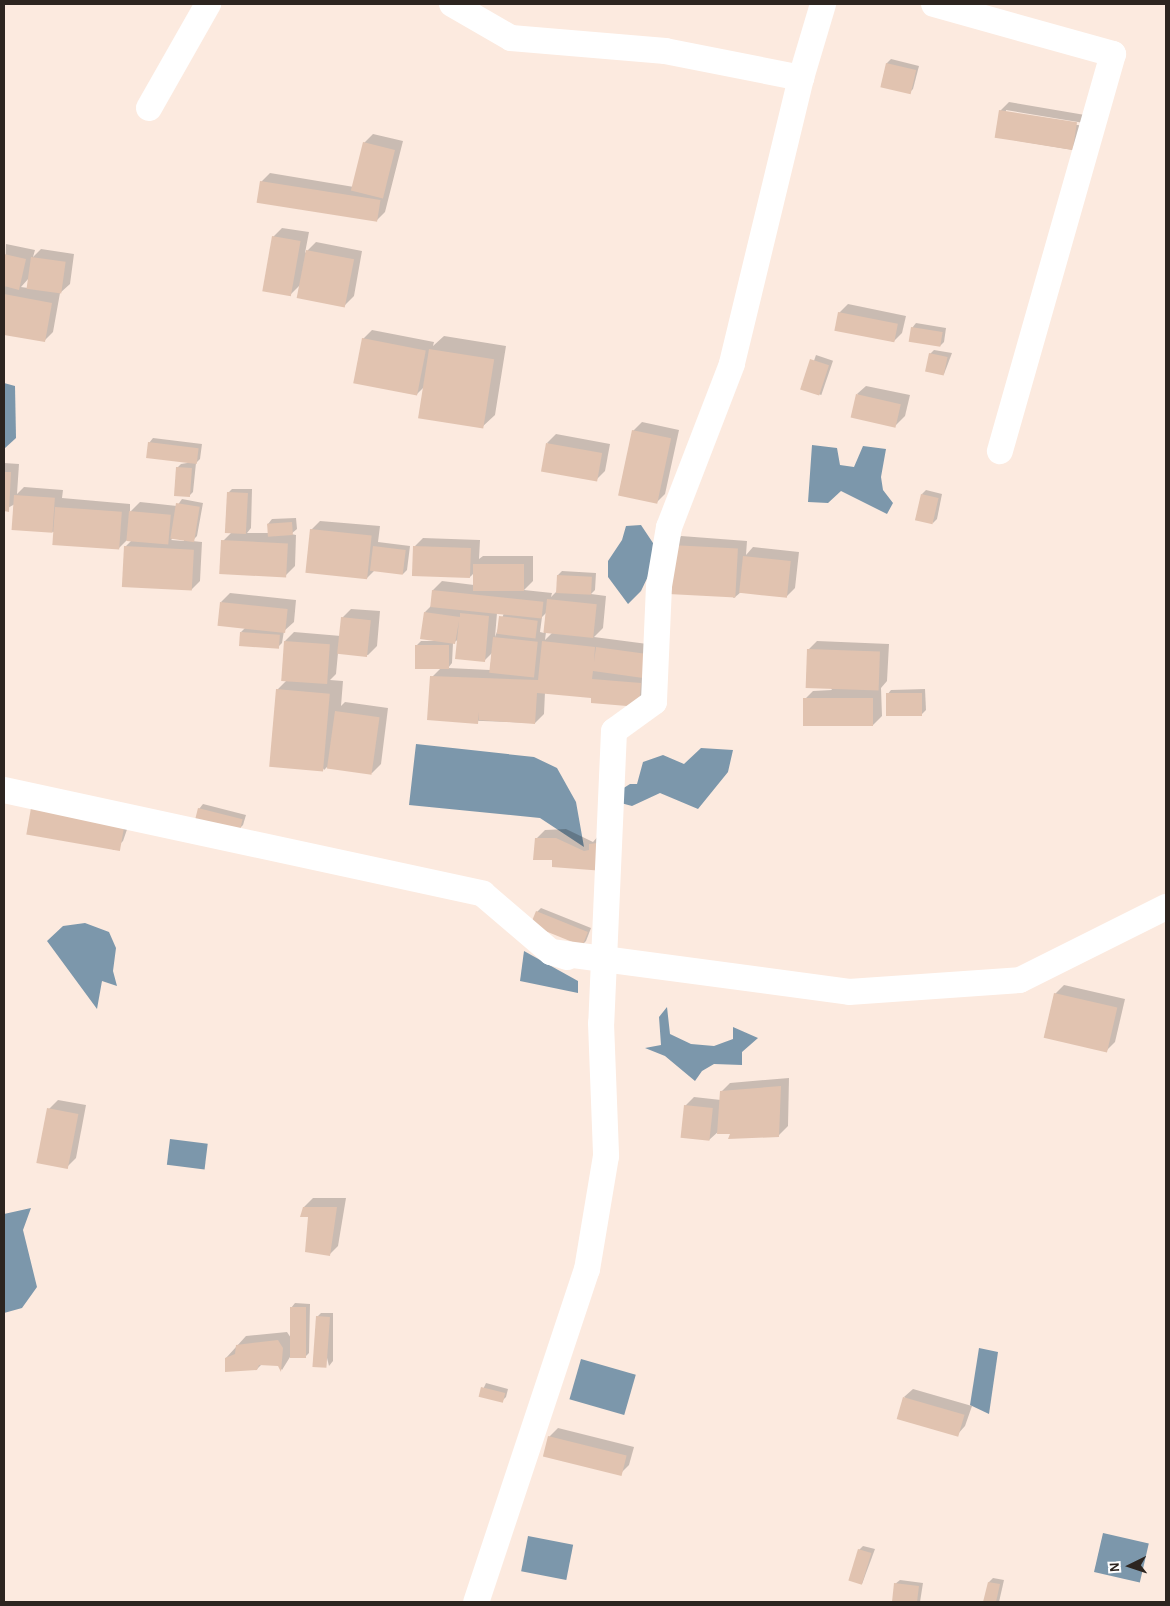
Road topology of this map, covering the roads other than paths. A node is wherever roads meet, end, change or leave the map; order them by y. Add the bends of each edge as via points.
1 (208, 4) edge
2 (452, 4) edge
3 (823, 4) edge
4 (934, 4) edge
5 (801, 78) junction
6 (149, 108) dead end
7 (1000, 451) dead end
8 (4, 790) edge
9 (1166, 908) edge
10 (604, 964) junction
11 (476, 1602) edge

1 - 6 street
2 - 5 street via 511,38 665,51
3 - 5 street
4 - 7 street via 1113,54
5 - 10 street via 732,364 669,527 659,586 654,702 614,731
8 - 10 street via 483,894 550,952
9 - 10 street via 1020,980 849,992
10 - 11 street via 601,1023 606,1156 587,1269

